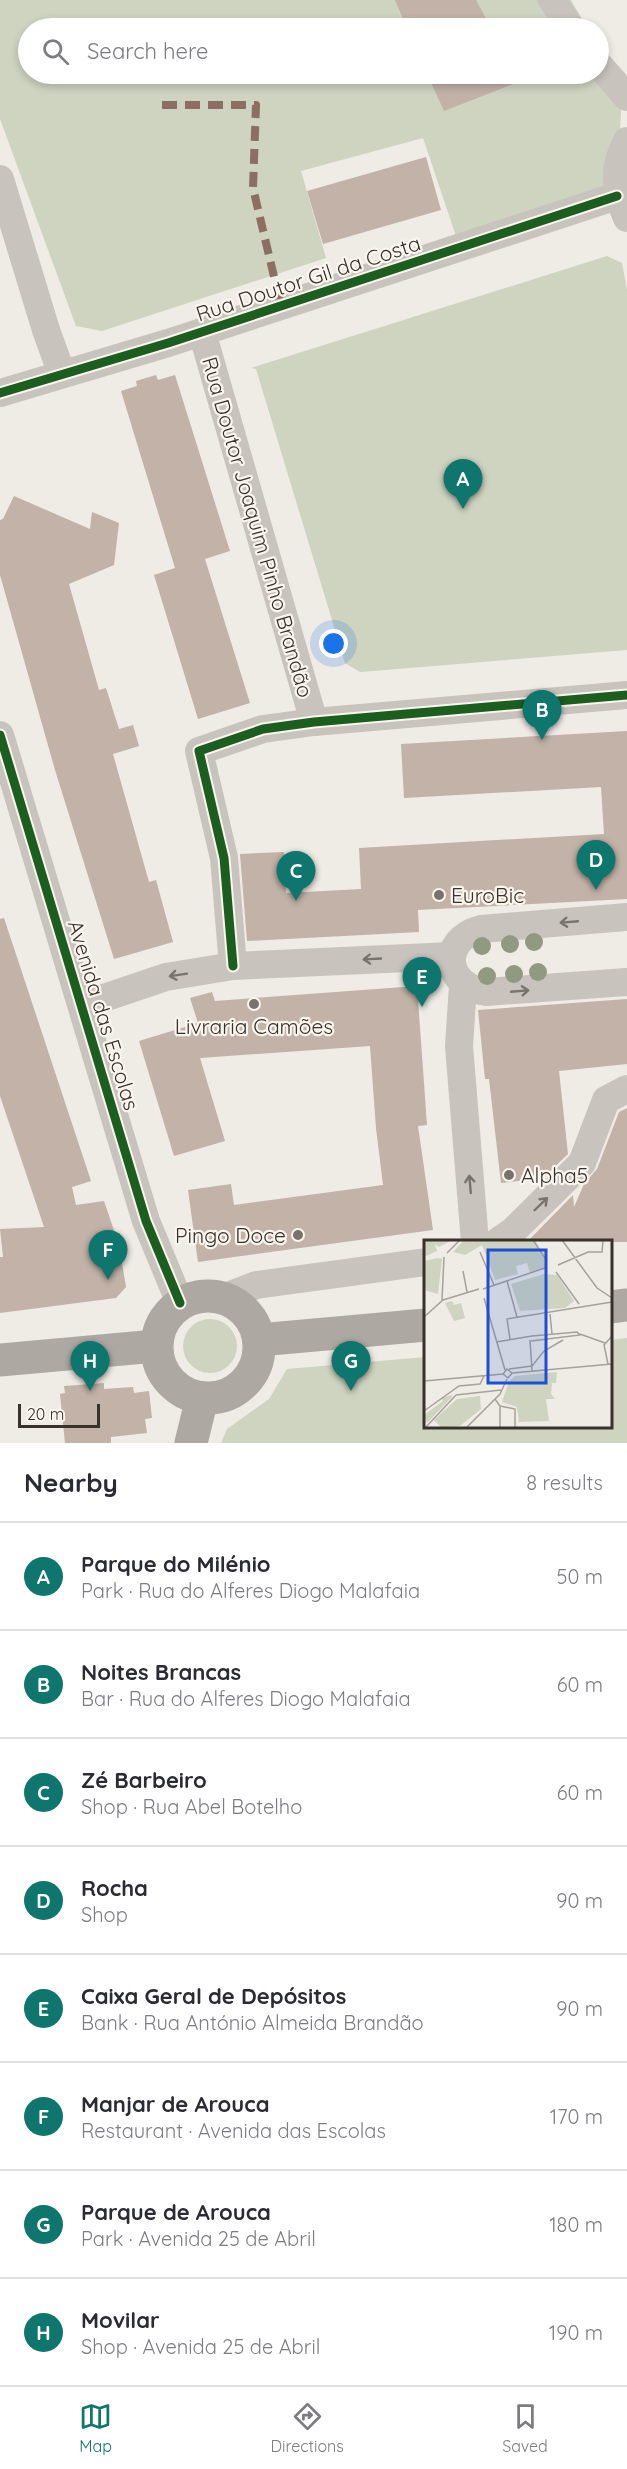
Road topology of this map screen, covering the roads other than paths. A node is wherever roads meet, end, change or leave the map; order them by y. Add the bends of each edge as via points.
1 (552, 0) edge
2 (564, 18) edge
3 (609, 77) edge
4 (627, 98) edge
5 (627, 141) edge
6 (0, 178) edge
7 (622, 207) edge
8 (202, 332) junction
9 (62, 374) junction
10 (3, 396) edge
11 (627, 695) edge
12 (314, 722) junction
13 (0, 735) edge
14 (627, 917) edge
15 (452, 956) junction
16 (233, 966) junction
17 (627, 982) edge
18 (463, 985) junction
19 (82, 1005) junction
20 (627, 1089) edge
21 (475, 1240) edge
22 (499, 1240) edge
23 (424, 1262) edge
24 (223, 1298) junction
25 (180, 1303) junction
26 (627, 1305) edge
27 (612, 1306) edge
28 (424, 1325) edge
29 (259, 1340) junction
30 (156, 1346) junction
31 (0, 1360) edge
32 (202, 1398) junction
33 (190, 1443) edge

1 - 2 street
3 - 4 street
5 - 7 street via 615,175
6 - 9 street
7 - 8 street, Rua Doutor Gil da Costa
8 - 9 street, Rua Doutor Gil da Costa
8 - 12 street, Rua Doutor Joaquim Pinho Brandão
9 - 10 street, Rua Doutor Gil da Costa
11 - 12 street
12 - 16 street via 263,729 199,751 224,858
13 - 19 street, Avenida das Escolas
14 -> 15 street via 481,929 457,942
15 -> 16 street
15 - 18 street via 454,974
16 -> 19 street via 166,977
18 -> 17 street via 471,990 503,993
21 -> 18 street via 459,1046
19 - 25 street, Avenida das Escolas via 146,1221
22 -> 20 street via 582,1163 606,1100
23 - 24 street via 256,1284
24 - 25 main road via 208,1295
24 - 29 main road via 247,1314
25 - 30 main road via 163,1321
26 - 27 main road
28 - 29 main road
29 - 32 main road via 253,1370 245,1382 232,1392
30 - 31 main road
30 - 32 main road via 161,1368 174,1386
32 - 33 main road

